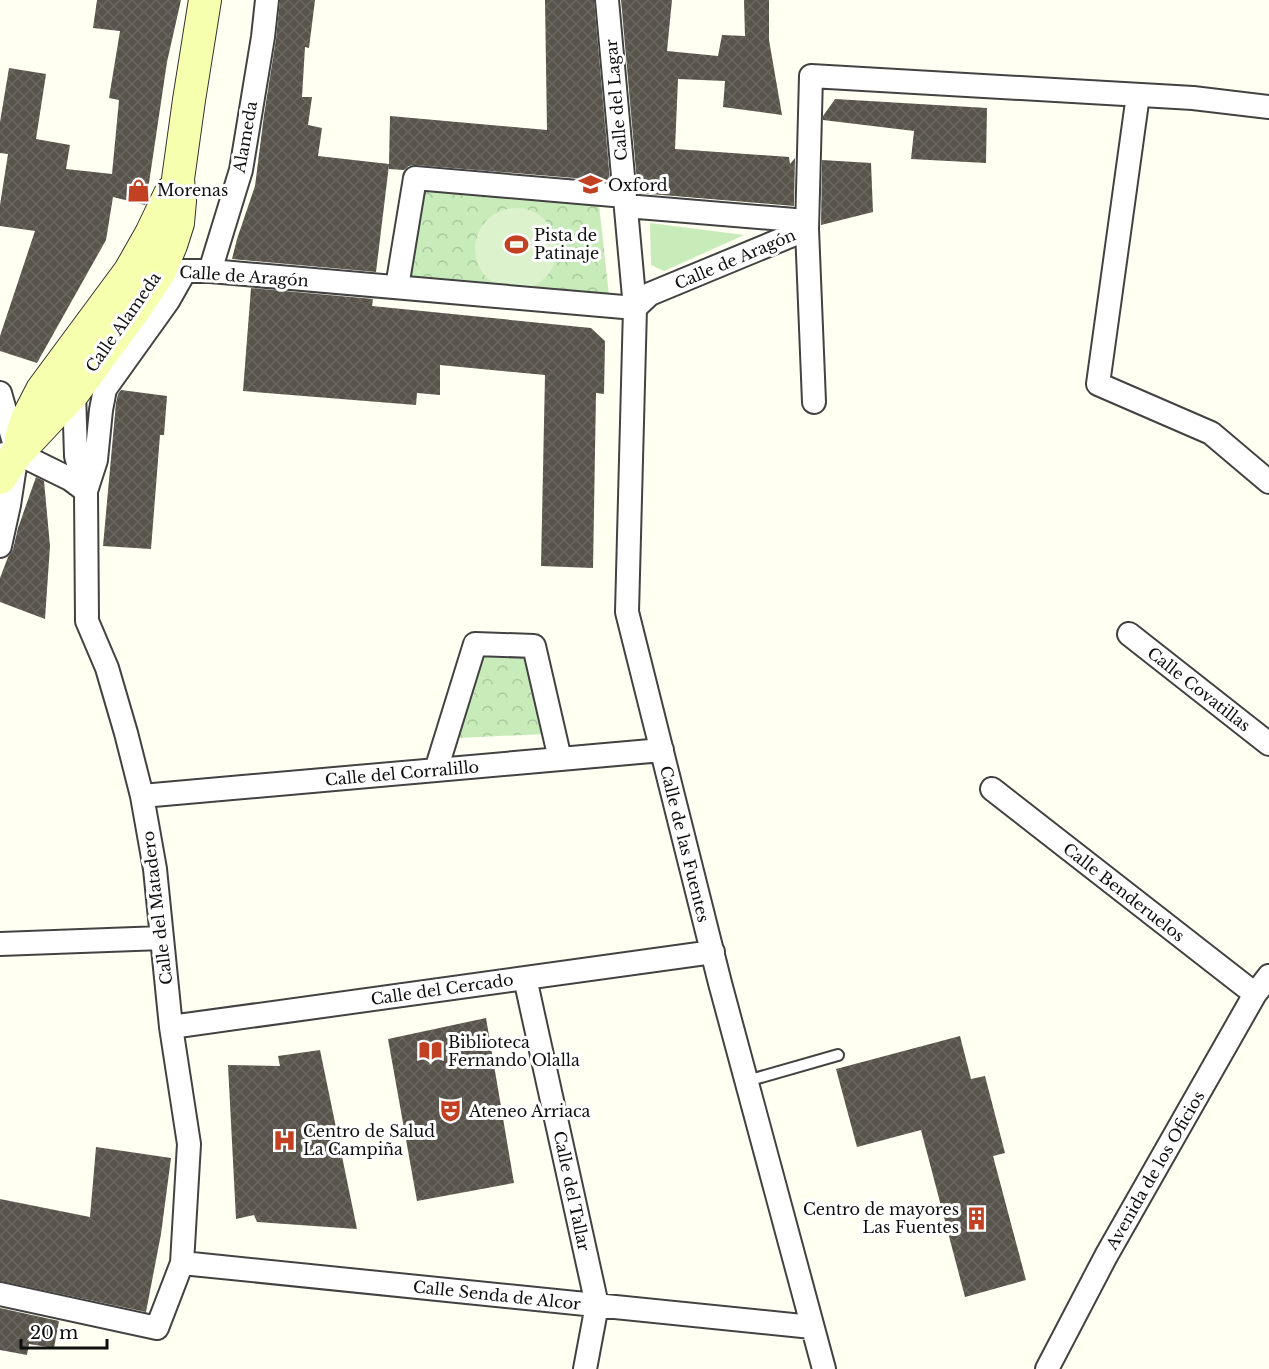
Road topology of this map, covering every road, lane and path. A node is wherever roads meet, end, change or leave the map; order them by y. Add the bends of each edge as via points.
1 (205, 0) edge
2 (267, 0) edge
3 (607, 0) edge
4 (1138, 95) junction
5 (1269, 107) edge
6 (625, 201) junction
7 (807, 225) junction
8 (151, 267) junction
9 (210, 271) junction
10 (397, 287) junction
11 (635, 308) junction
12 (74, 392) junction
13 (0, 393) edge
14 (814, 402) dead end
15 (6, 463) edge
16 (1269, 482) edge
17 (86, 490) junction
18 (0, 546) edge
19 (1129, 634) dead end
20 (1269, 744) edge
21 (662, 750) junction
22 (560, 759) junction
23 (436, 770) junction
24 (992, 789) dead end
25 (142, 796) junction
26 (162, 938) junction
27 (0, 944) edge
28 (712, 952) junction
29 (1269, 976) edge
30 (525, 978) junction
31 (1255, 994) junction
32 (171, 1027) junction
33 (838, 1055) dead end
34 (747, 1082) junction
35 (182, 1263) junction
36 (0, 1294) edge
37 (597, 1305) junction
38 (812, 1327) junction
39 (585, 1369) edge
40 (824, 1369) edge
41 (1047, 1369) edge

1 - 8 main road, Calle Alameda via 178,179 178,223 171,244
2 - 9 street, Alameda via 241,170
3 - 6 street, Calle del Lagar
4 - 5 street, Calle de Aragón
4 - 7 street, Calle de Aragón via 811,76
4 - 16 street via 1098,384 1211,434
6 - 7 street
6 - 10 street via 415,178
6 - 11 street, Calle del Lagar
7 - 11 street, Calle de Aragón via 650,294
7 - 14 street
8 - 9 street, Calle de Aragón
8 - 12 main road, Calle Alameda via 70,374
8 - 15 main road, Calle Alameda via 42,390
8 - 17 street, Calle del Matadero via 168,301 105,389 96,460
9 - 10 street, Calle de Aragón
10 - 11 street, Calle de Aragón
11 - 21 street, Calle de las Fuentes via 627,612
12 - 15 main road
12 - 17 street, Calle del Matadero via 76,456
13 - 15 street
15 - 17 street via 70,479
15 - 18 street via 9,505
17 - 25 street, Calle del Matadero via 87,621 107,668
19 - 20 street, Calle Covatillas
21 - 22 street, Calle del Corralillo
21 - 28 street, Calle de las Fuentes
22 - 23 street, Calle del Corralillo
22 - 23 street via 534,646 475,644
23 - 25 street, Calle del Corralillo
24 - 31 street, Calle Benderuelos
25 - 26 street, Calle del Matadero
26 - 27 street
26 - 32 street, Calle del Matadero
28 - 30 street, Calle del Cercado
28 - 34 street, Calle de las Fuentes
29 - 31 street, Avenida de los Oficios
30 - 32 street, Calle del Cercado
30 - 37 street, Calle del Tallar
31 - 41 street, Avenida de los Oficios via 1106,1256
32 - 35 street, Calle del Matadero via 189,1144
33 - 34 lane
34 - 38 street, Calle de las Fuentes
35 - 36 street, Calle del Matadero via 156,1328
35 - 37 street, Calle Senda de Alcor
37 - 38 street, Calle Senda de Alcor
37 - 39 street, Calle del Tallar
38 - 40 street, Calle de las Fuentes

